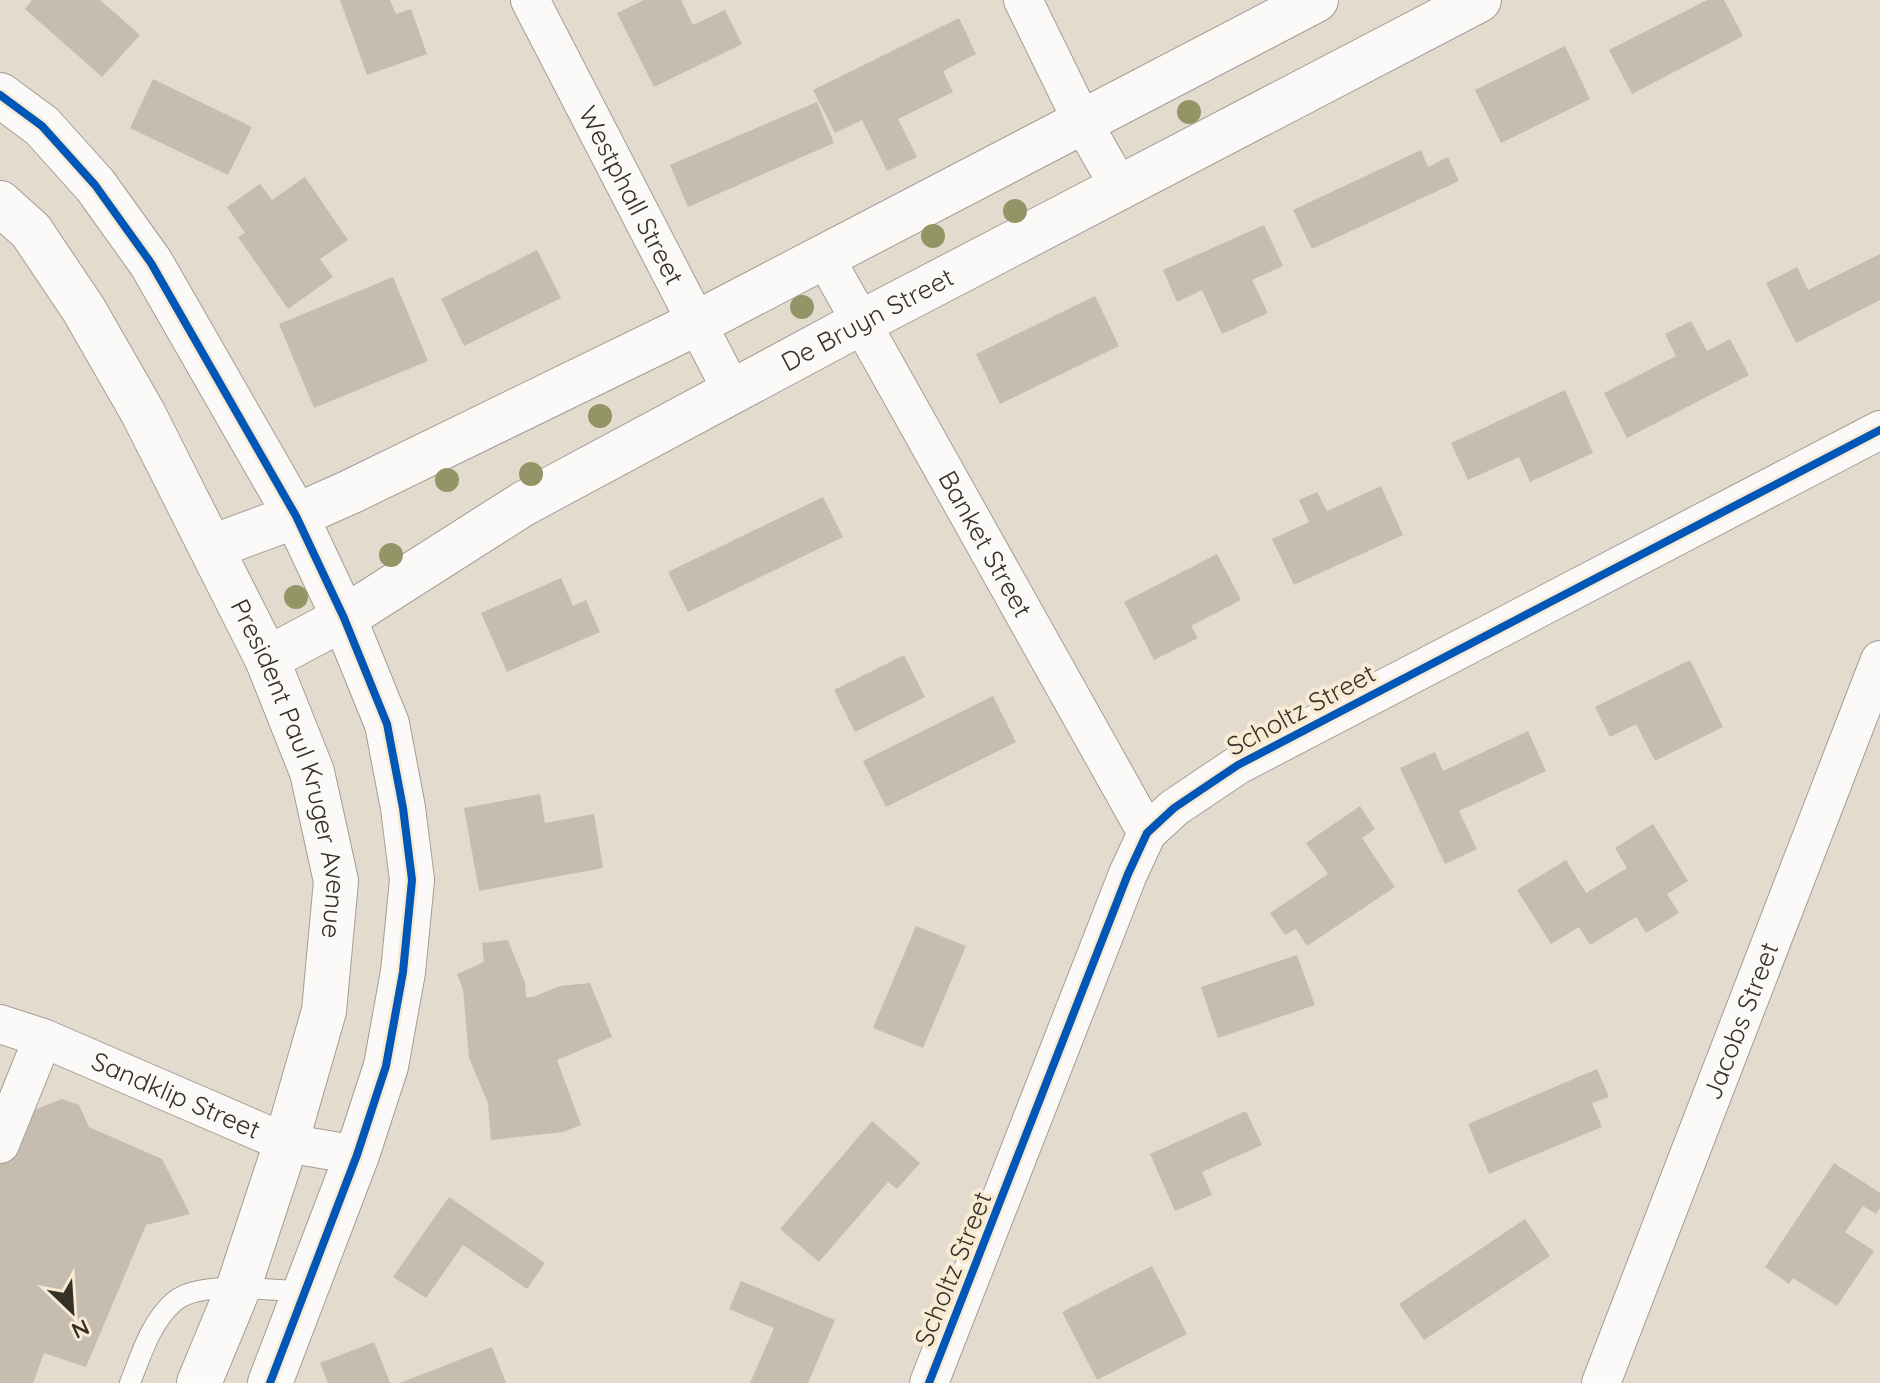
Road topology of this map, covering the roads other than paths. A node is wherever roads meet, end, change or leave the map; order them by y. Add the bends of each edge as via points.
1 (530, 0) edge
2 (1023, 0) edge
3 (1316, 0) edge
4 (1479, 0) edge
5 (0, 95) edge
6 (1083, 123) junction
7 (1120, 188) junction
8 (0, 203) edge
9 (824, 256) junction
10 (862, 322) junction
11 (697, 323) junction
12 (732, 391) junction
13 (1880, 430) edge
14 (296, 516) junction
15 (212, 547) junction
16 (344, 618) junction
17 (267, 659) junction
18 (1880, 660) edge
19 (1147, 833) junction
20 (0, 1024) edge
21 (43, 1038) junction
22 (286, 1143) junction
23 (0, 1144) edge
24 (357, 1155) junction
25 (238, 1289) junction
26 (305, 1292) junction
27 (130, 1383) edge
28 (199, 1383) edge
29 (270, 1383) edge
30 (929, 1383) edge
31 (1601, 1383) edge

1 - 11 street, Westphall Street
2 - 6 street
3 - 6 street
4 - 7 street, De Bruyn Street
5 - 14 street via 42,126 143,252
6 - 7 street
6 - 9 street
7 - 10 street, De Bruyn Street
8 - 15 street, President Paul Kruger Avenue via 31,231 84,310
9 - 10 street, Banket Street
9 - 11 street
10 - 12 street, De Bruyn Street
10 - 19 street, Banket Street
11 - 12 street, Westphall Street
11 - 14 street
12 - 16 street, De Bruyn Street via 523,504
13 - 19 street, Scholtz Street via 1238,765
14 - 15 street
14 - 16 street
15 - 17 street, President Paul Kruger Avenue
16 - 17 street, De Bruyn Street
16 - 24 street via 387,724 412,880 386,1066
17 - 22 street, President Paul Kruger Avenue via 312,772 336,881 324,1011
18 - 31 street, Jacobs Street
19 - 30 street, Scholtz Street
20 - 21 street, Sandklip Street
21 - 22 street, Sandklip Street
21 - 23 street
22 - 24 street, Sandklip Street
22 - 25 street, President Paul Kruger Avenue
24 - 26 street
25 - 26 lane
25 - 27 lane via 194,1292 176,1300 153,1329
25 - 28 street, President Paul Kruger Avenue
26 - 29 street

